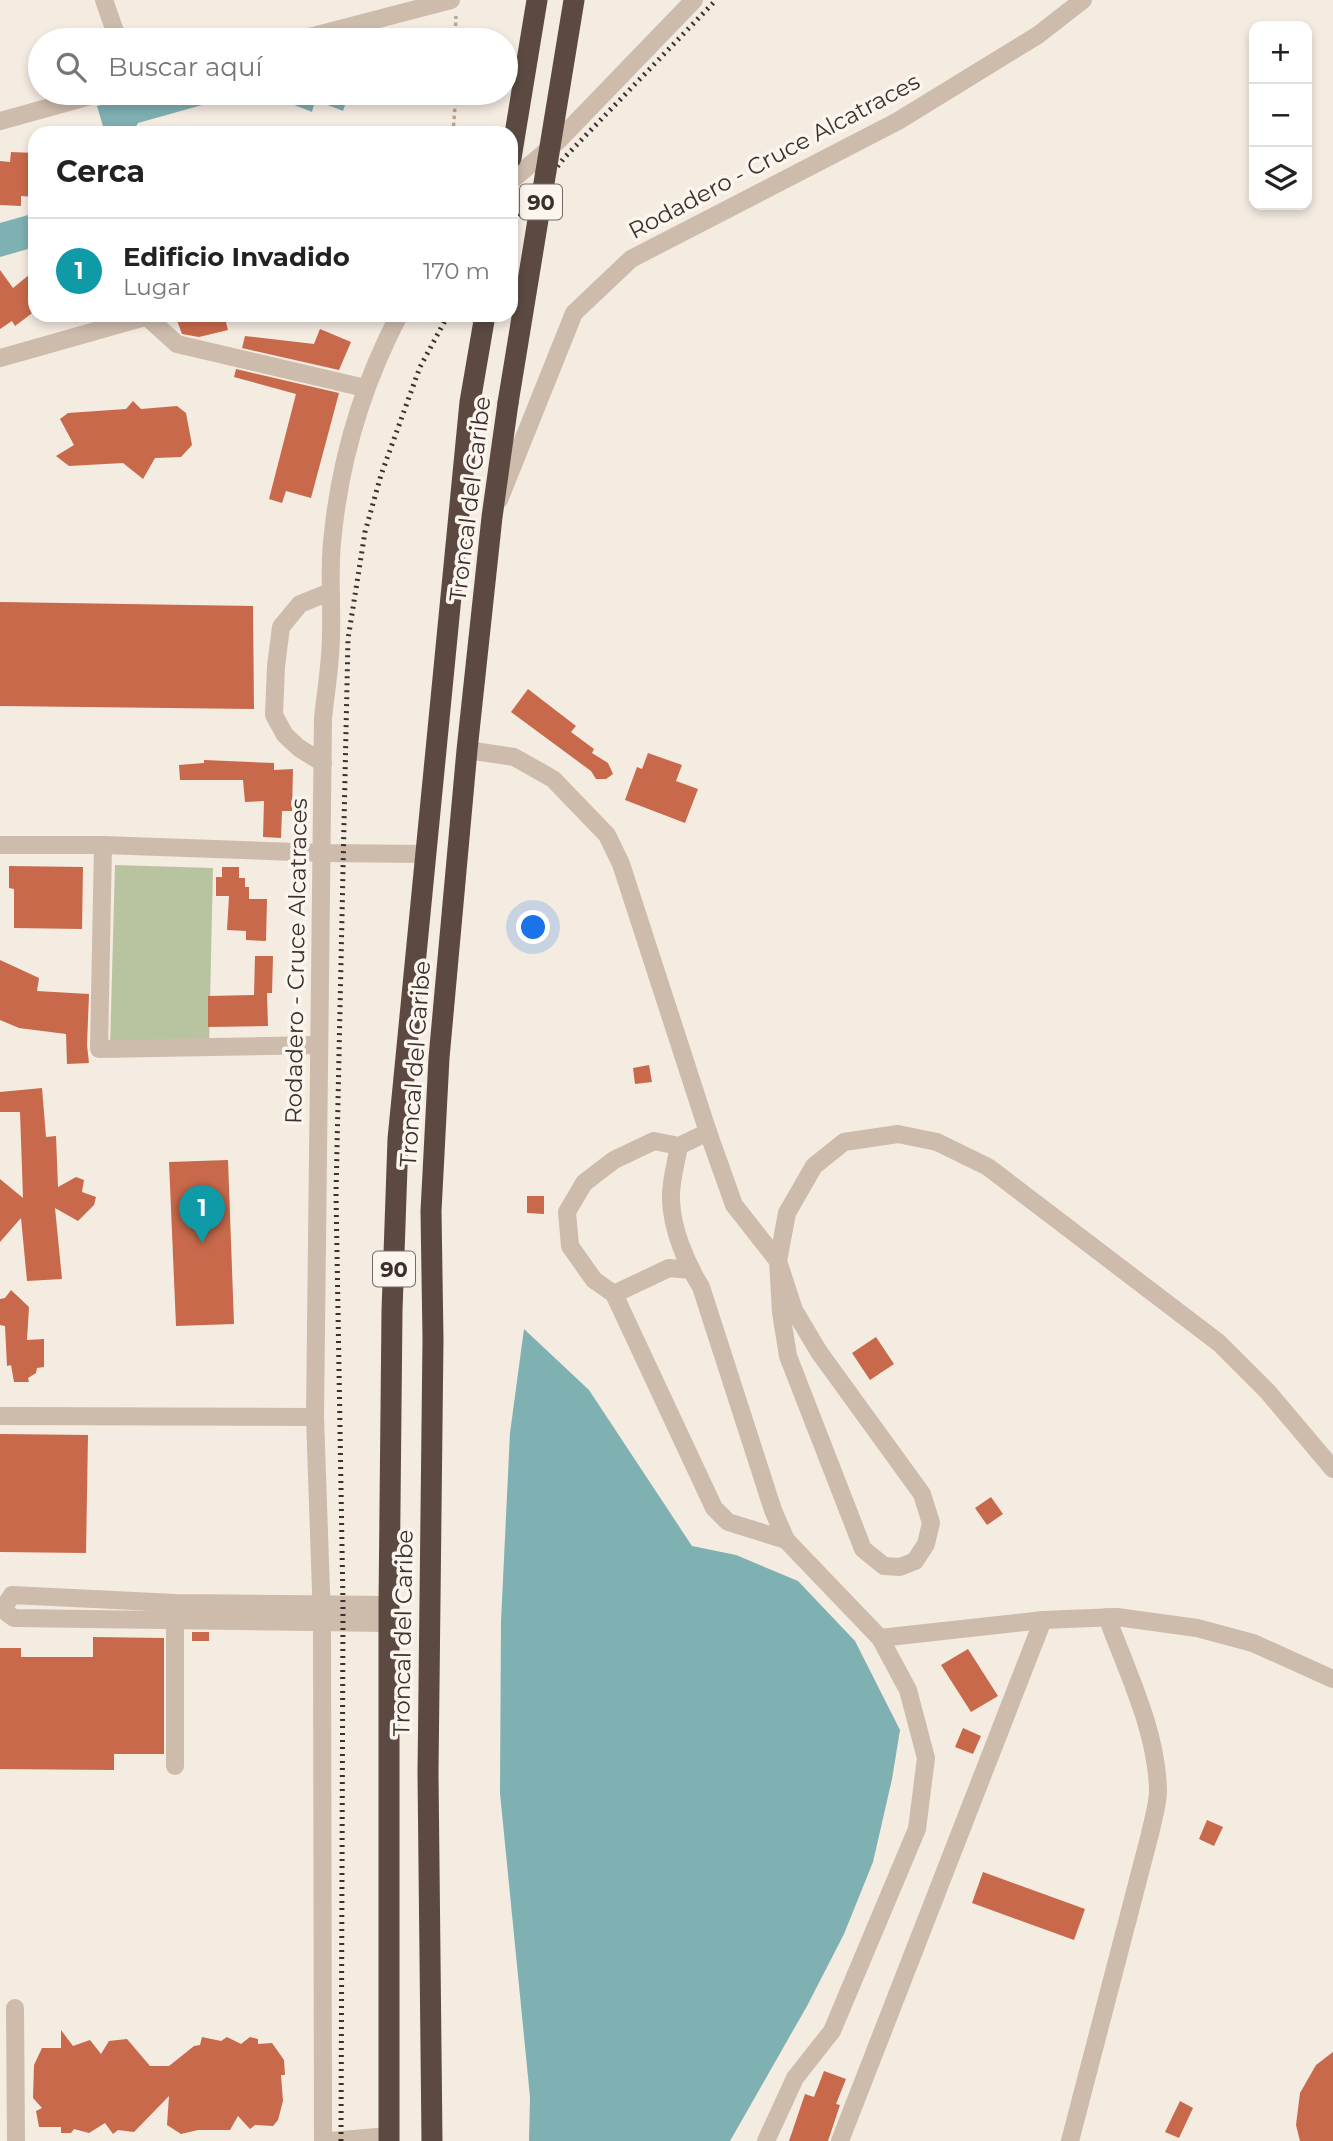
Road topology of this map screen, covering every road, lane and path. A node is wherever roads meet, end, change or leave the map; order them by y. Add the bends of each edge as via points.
1 (104, 0) edge
2 (537, 0) edge
3 (574, 0) edge
4 (694, 0) edge
5 (1083, 0) edge
6 (454, 5) edge
7 (114, 28) edge
8 (351, 28) edge
9 (455, 28) edge
10 (58, 105) edge
11 (455, 105) edge
12 (0, 121) edge
13 (454, 126) edge
14 (516, 126) edge
15 (518, 175) edge
16 (124, 322) edge
17 (152, 322) edge
18 (395, 322) edge
19 (484, 322) edge
20 (0, 358) edge
21 (365, 388) junction
22 (492, 517) junction
23 (330, 592) junction
24 (467, 750) junction
25 (323, 763) junction
26 (0, 845) edge
27 (103, 845) junction
28 (323, 853) junction
29 (425, 854) junction
30 (319, 1045) junction
31 (708, 1132) junction
32 (679, 1146) junction
33 (778, 1261) junction
34 (691, 1270) junction
35 (614, 1294) junction
36 (2, 1414) edge
37 (315, 1417) junction
38 (1333, 1469) edge
39 (786, 1541) junction
40 (175, 1603) junction
41 (321, 1613) junction
42 (389, 1614) junction
43 (1107, 1617) junction
44 (1043, 1620) junction
45 (175, 1622) junction
46 (880, 1638) junction
47 (1333, 1679) edge
48 (175, 1766) dead end
49 (15, 2008) dead end
50 (388, 2138) edge
51 (16, 2141) edge
52 (323, 2141) edge
53 (330, 2141) edge
54 (432, 2141) edge
55 (766, 2141) edge
56 (839, 2141) edge
57 (1070, 2141) edge

1 - 7 street
2 - 14 highway, 90
3 - 22 highway, Troncal del Caribe / 90, bridge
4 - 15 street via 558,141
5 - 22 street, Rodadero - Cruce Alcatraces via 1038,35 898,121 631,259 573,313
6 - 8 street
6 - 9 path
10 - 12 street
11 - 13 path
16 - 20 street
17 - 21 street via 177,344
18 - 21 street, Rodadero - Cruce Alcatraces
19 - 29 highway, Troncal del Caribe / 90 via 470,401
21 - 23 street, Rodadero - Cruce Alcatraces via 341,477
22 - 24 highway, Troncal del Caribe / 90
23 - 25 street, Rodadero - Cruce Alcatraces via 332,635
23 - 25 street via 300,604 281,627 276,666 274,715 285,735
24 - 31 street via 514,757 553,779 607,835 621,863
24 - 54 highway, Troncal del Caribe / 90 via 439,1058 431,1211 428,1773
25 - 28 street, Rodadero - Cruce Alcatraces
26 - 27 street
27 - 28 street
27 - 30 street via 99,1049
28 - 29 street
28 - 30 street, Rodadero - Cruce Alcatraces
29 - 42 highway, Troncal del Caribe / 90 via 398,1139
30 - 37 street, Rodadero - Cruce Alcatraces
31 - 32 street
31 - 33 street via 734,1205
32 - 34 street via 671,1199
32 - 35 street via 654,1141 614,1160 584,1183 567,1212 570,1246 594,1280
33 - 33 street via 788,1356 863,1549 884,1566 900,1567 915,1561 926,1544 931,1523 922,1494 819,1352 794,1310
33 - 38 street via 787,1213 814,1166 844,1142 898,1133 937,1142 988,1167 1219,1343
34 - 35 street via 670,1268
34 - 39 street via 701,1287
35 - 39 street via 714,1508 728,1522
36 - 37 street
37 - 41 street, Rodadero - Cruce Alcatraces
39 - 46 street
40 - 41 street
40 - 45 street
40 - 45 street via 12,1595 5,1606 14,1618
41 - 42 street
41 - 45 street
41 - 52 street, Rodadero - Cruce Alcatraces
42 - 50 highway, Troncal del Caribe / 90
43 - 44 street
43 - 47 street via 1197,1628 1253,1643
43 - 57 street via 1142,1710 1158,1792
44 - 46 street
44 - 56 street
45 - 48 street
46 - 55 street via 908,1690 926,1758 917,1829 832,2031 795,2078
49 - 51 street
50 - 53 street

